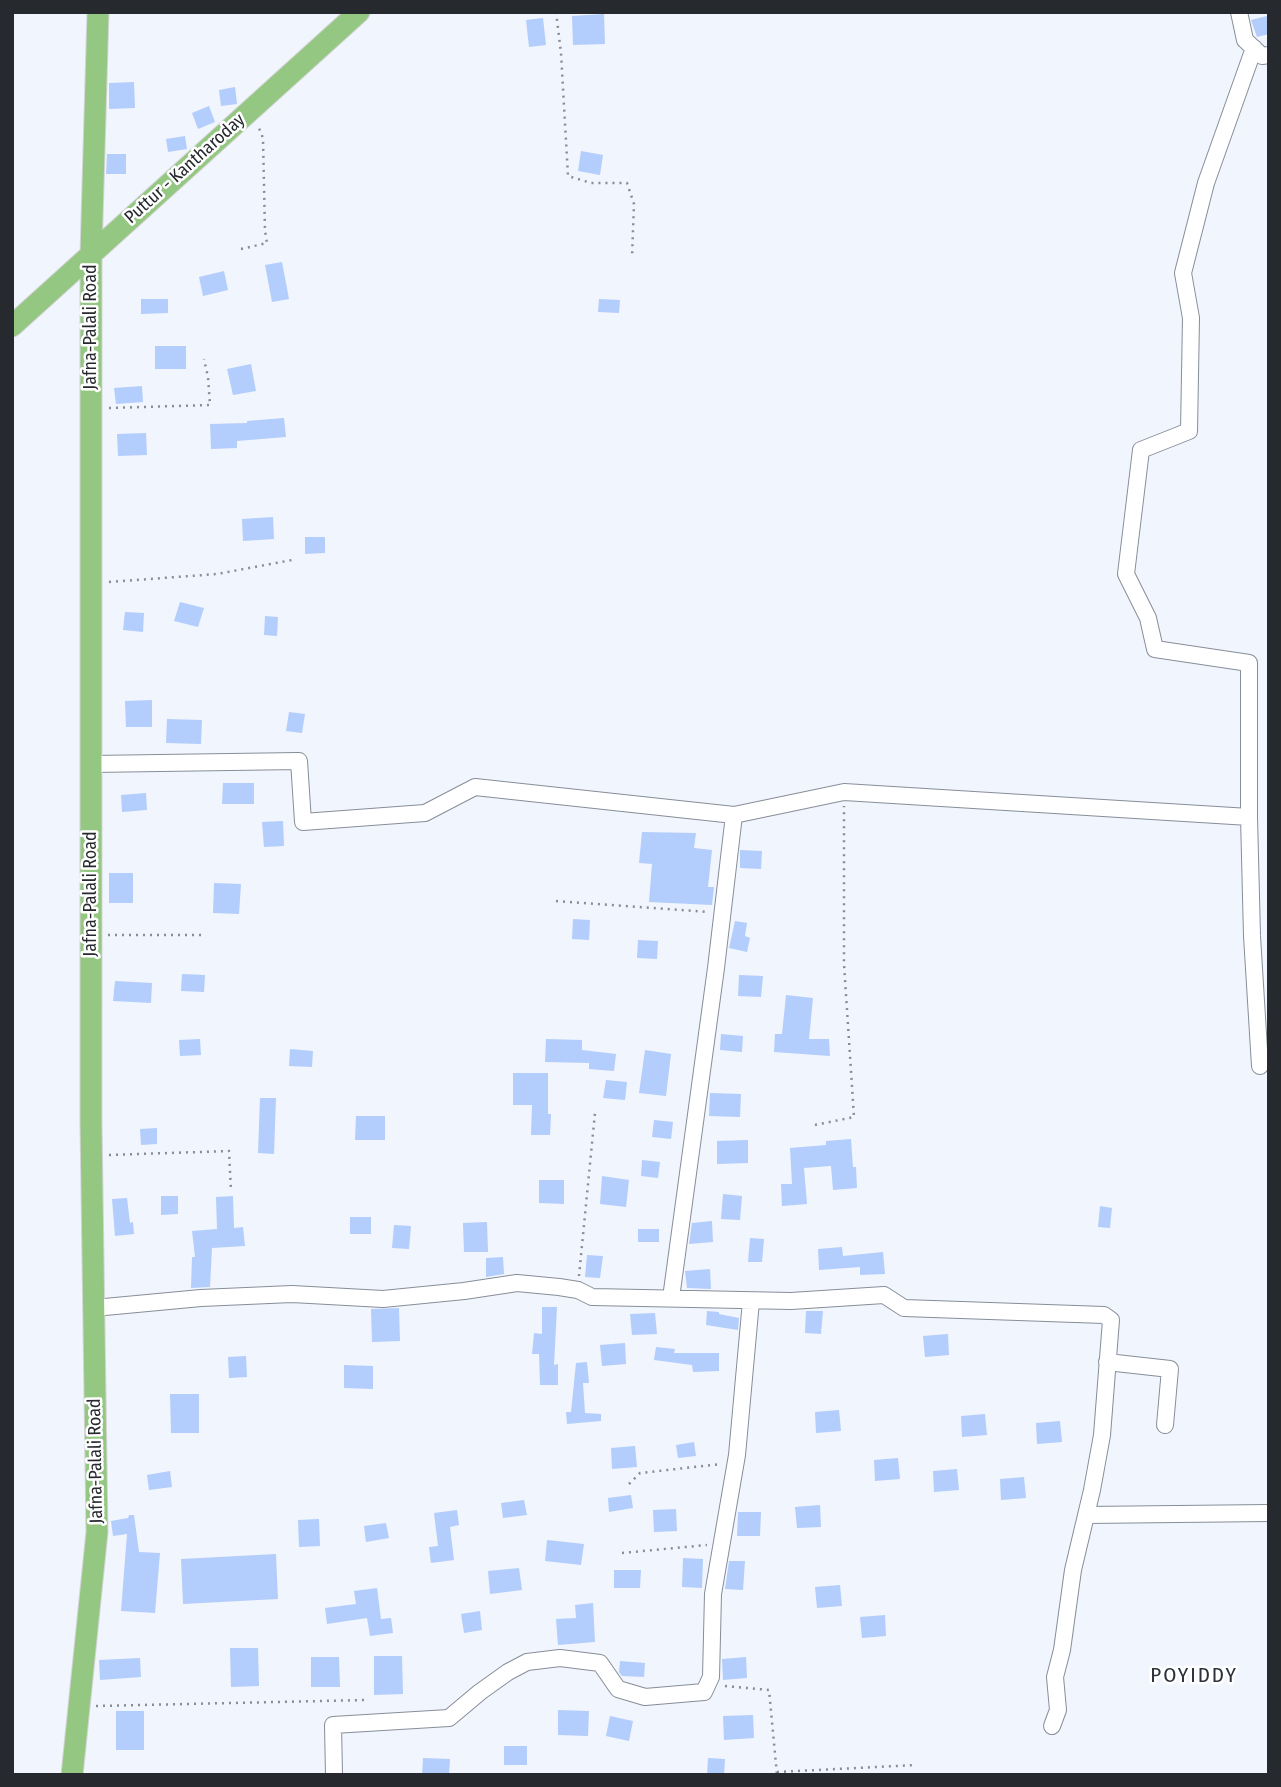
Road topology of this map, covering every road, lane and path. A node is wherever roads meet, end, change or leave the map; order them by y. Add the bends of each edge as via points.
1 (98, 12) edge
2 (359, 12) edge
3 (556, 12) edge
4 (1239, 12) edge
5 (1261, 51) edge
6 (253, 108) junction
7 (241, 249) dead end
8 (91, 254) junction
9 (632, 257) dead end
10 (12, 326) edge
11 (204, 359) dead end
12 (91, 409) junction
13 (292, 560) dead end
14 (91, 582) junction
15 (91, 764) junction
16 (844, 792) junction
17 (734, 814) junction
18 (1249, 817) junction
19 (556, 901) dead end
20 (722, 913) junction
21 (91, 935) junction
22 (206, 935) dead end
23 (1260, 936) edge
24 (1260, 1066) dead end
25 (595, 1113) dead end
26 (815, 1125) dead end
27 (92, 1155) junction
28 (231, 1191) dead end
29 (578, 1290) junction
30 (671, 1298) junction
31 (751, 1301) junction
32 (94, 1308) junction
33 (1107, 1362) junction
34 (1164, 1425) dead end
35 (736, 1463) junction
36 (629, 1484) dead end
37 (1269, 1513) edge
38 (1086, 1515) junction
39 (721, 1543) junction
40 (622, 1553) dead end
41 (708, 1685) junction
42 (366, 1700) dead end
43 (79, 1706) junction
44 (1052, 1726) dead end
45 (916, 1765) dead end
46 (777, 1773) edge
47 (72, 1775) edge
48 (334, 1775) edge

1 - 8 main road, Jafna-Palali Road
2 - 6 main road, Puttur - Kantharoday
3 - 9 path via 568,176 591,183 627,183 634,204
4 - 5 street via 1245,40
5 - 18 street via 1206,183 1183,273 1191,318 1189,432 1141,450 1126,574 1148,618 1155,649 1249,663
6 - 7 path via 263,138 267,243
6 - 8 main road, Puttur - Kantharoday
8 - 10 main road, Puttur - Kantharoday
8 - 12 main road, Jafna-Palali Road
11 - 12 path via 210,405
12 - 14 main road, Jafna-Palali Road
13 - 14 path via 217,574
14 - 15 main road, Jafna-Palali Road
15 - 17 street via 299,761 303,822 425,813 475,787
15 - 21 main road, Jafna-Palali Road
16 - 17 street
16 - 18 street
16 - 26 path via 844,964 854,1117
17 - 20 street
18 - 23 street
19 - 20 path
20 - 30 street
21 - 22 path
21 - 27 main road, Jafna-Palali Road
23 - 24 street
25 - 29 path
27 - 28 path via 229,1151
27 - 32 main road, Jafna-Palali Road
29 - 30 street via 593,1297
29 - 32 street via 517,1283 383,1299 292,1294
30 - 31 street
31 - 33 street via 884,1295 904,1308 1104,1315 1111,1320
31 - 35 street
32 - 43 main road, Jafna-Palali Road via 97,1532
33 - 34 street via 1170,1369
33 - 38 street via 1102,1435
35 - 36 path via 640,1472
35 - 39 street
37 - 38 street
38 - 44 street via 1055,1677 1058,1710
39 - 40 path
39 - 41 street
41 - 46 path via 769,1690
41 - 48 street via 704,1692 645,1697 618,1689 600,1663 560,1658 527,1662 449,1718 332,1725
42 - 43 path
43 - 47 main road, Jafna-Palali Road
45 - 46 path

